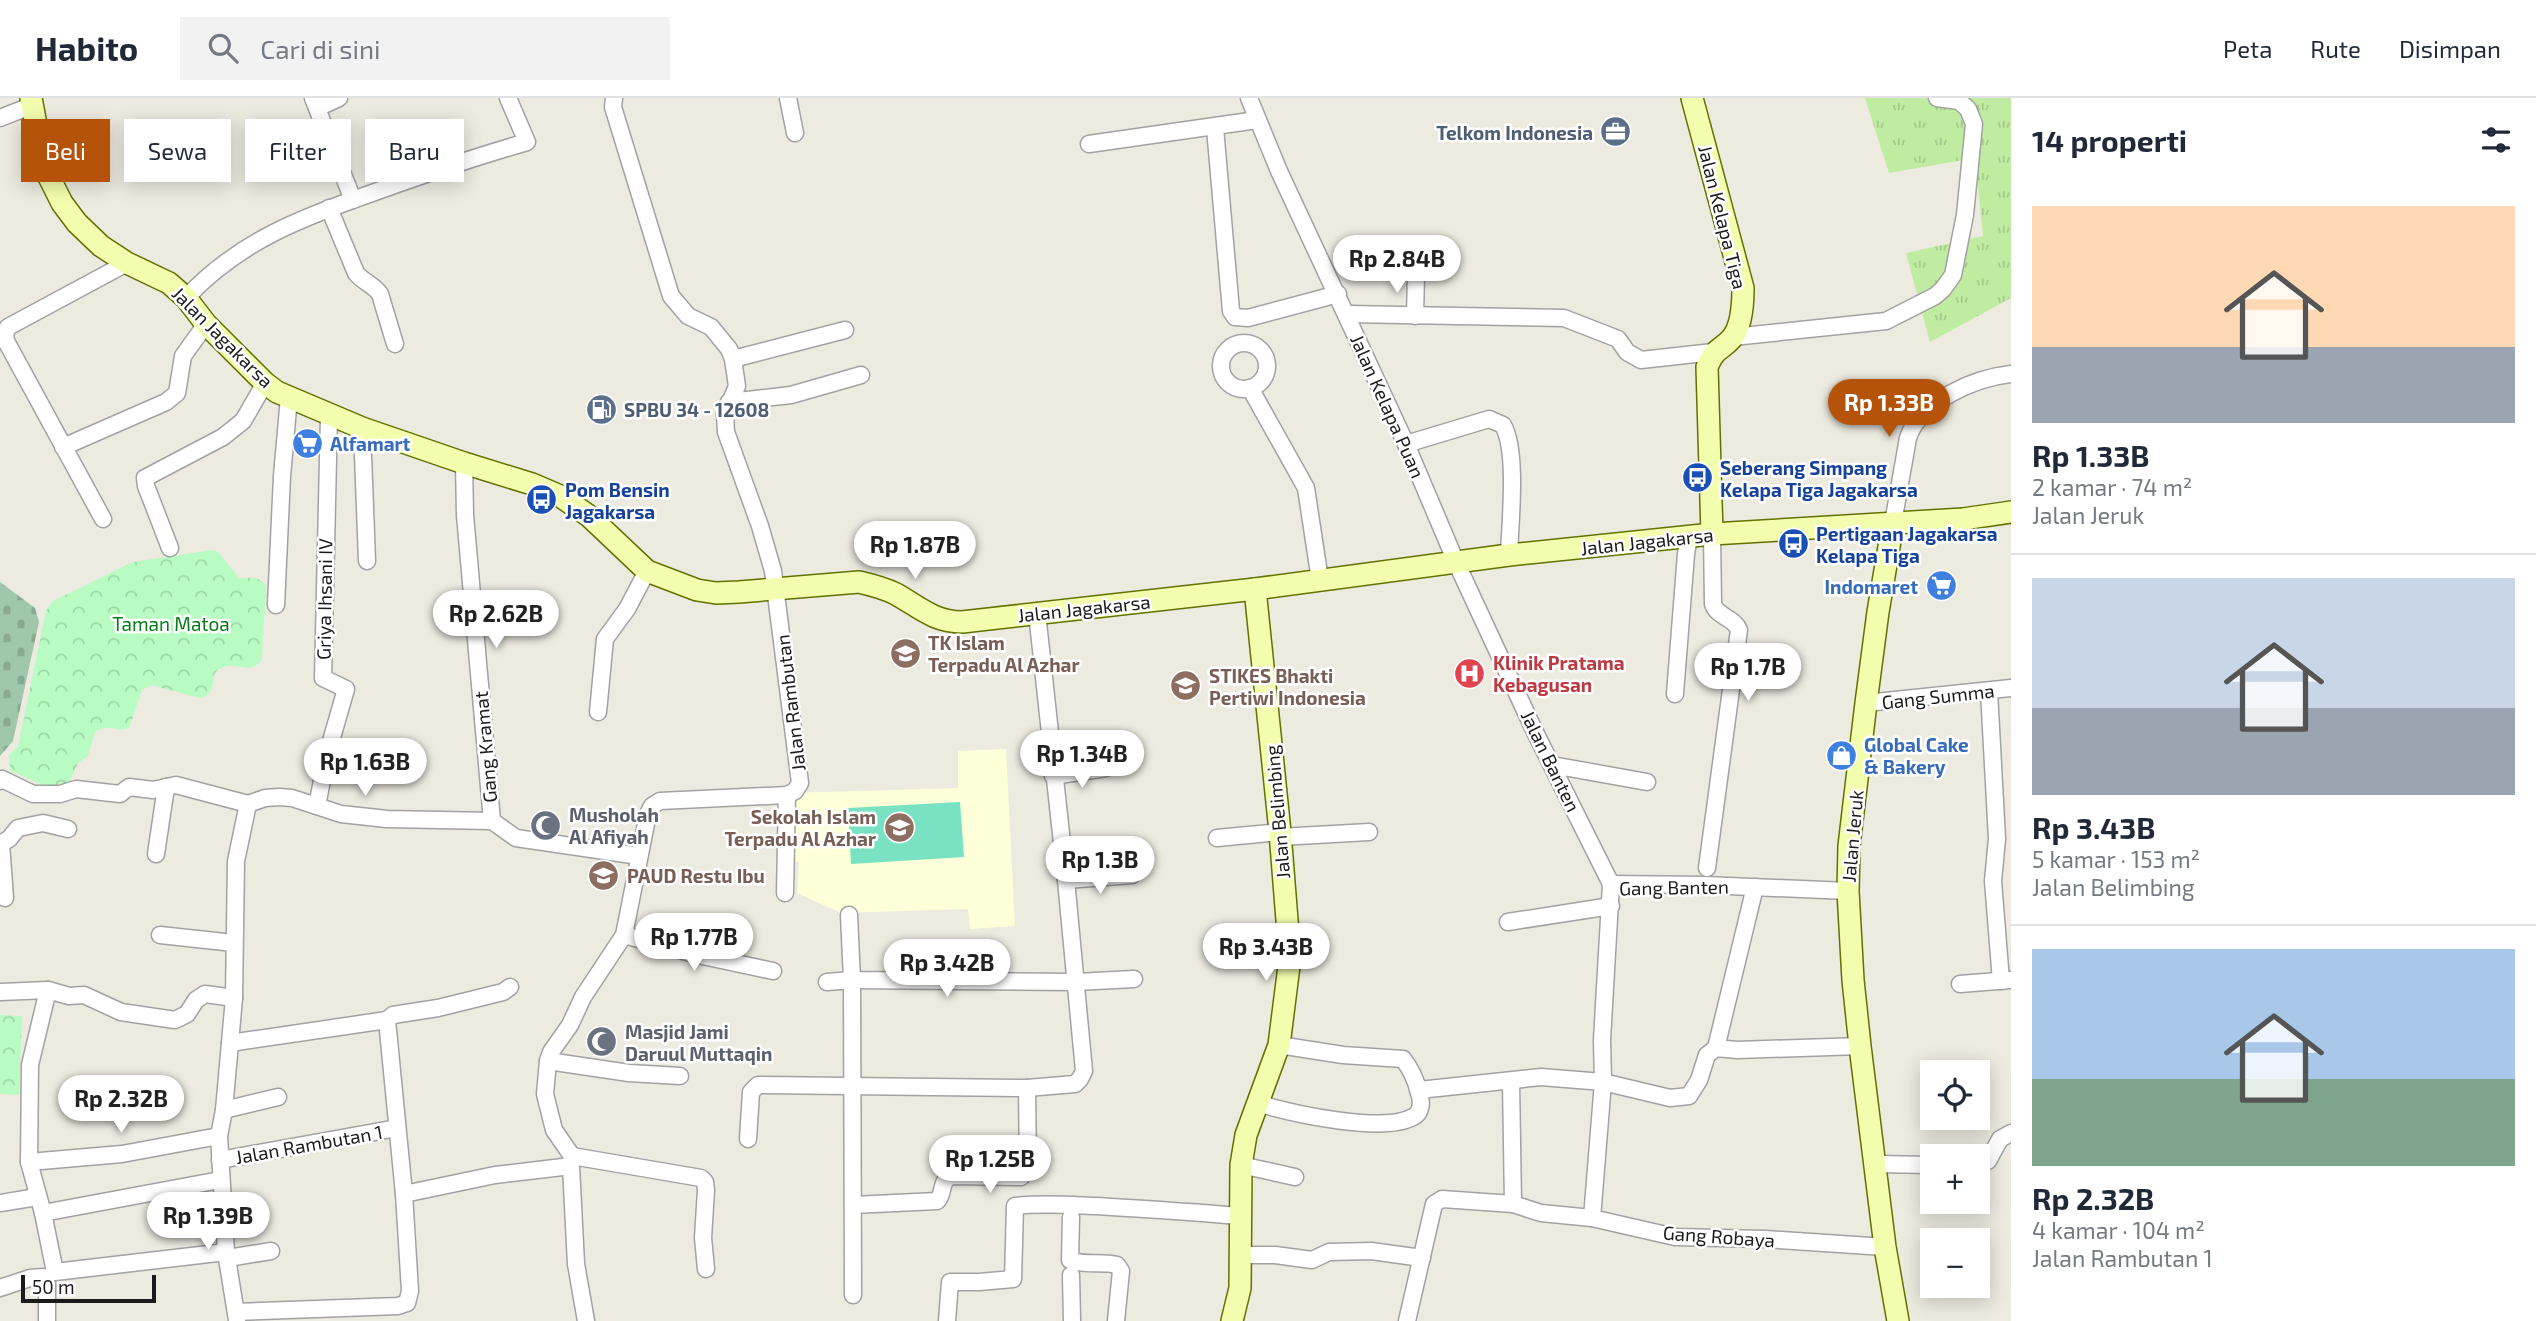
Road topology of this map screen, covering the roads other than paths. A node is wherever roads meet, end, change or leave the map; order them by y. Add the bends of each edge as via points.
1 (339, 98) edge
2 (508, 98) edge
3 (614, 98) edge
4 (788, 98) edge
5 (1249, 98) edge
6 (1692, 98) edge
7 (1937, 98) edge
8 (32, 101) edge
9 (315, 103) edge
10 (0, 118) edge
11 (1257, 120) junction
12 (1215, 128) junction
13 (795, 133) dead end
14 (1089, 144) dead end
15 (353, 200) junction
16 (329, 208) junction
17 (127, 263) junction
18 (1416, 274) dead end
19 (1338, 294) junction
20 (186, 298) junction
21 (1348, 314) junction
22 (1415, 316) junction
23 (206, 324) junction
24 (845, 330) dead end
25 (1733, 337) junction
26 (395, 344) dead end
27 (1713, 352) junction
28 (733, 359) junction
29 (2011, 374) edge
30 (861, 375) dead end
31 (265, 383) junction
32 (1250, 388) dead end
33 (289, 397) junction
34 (729, 402) junction
35 (329, 415) junction
36 (362, 428) junction
37 (1406, 444) junction
38 (63, 447) junction
39 (464, 463) junction
40 (2011, 512) edge
41 (103, 519) dead end
42 (1893, 523) junction
43 (1712, 534) junction
44 (1689, 537) junction
45 (170, 548) dead end
46 (1508, 555) junction
47 (367, 561) dead end
48 (1456, 562) junction
49 (647, 570) junction
50 (1320, 580) junction
51 (776, 588) junction
52 (1255, 589) junction
53 (276, 605) dead end
54 (1037, 613) junction
55 (2011, 688) edge
56 (1989, 691) junction
57 (1675, 694) dead end
58 (1866, 703) junction
59 (598, 712) dead end
60 (1552, 765) junction
61 (1106, 768) dead end
62 (1053, 776) junction
63 (0, 781) edge
64 (1647, 782) dead end
65 (166, 787) junction
66 (787, 795) junction
67 (248, 804) junction
68 (317, 806) junction
69 (492, 821) junction
70 (68, 830) dead end
71 (1368, 832) dead end
72 (1280, 834) junction
73 (1217, 838) dead end
74 (0, 844) edge
75 (156, 855) dead end
76 (639, 856) junction
77 (1707, 868) dead end
78 (1132, 875) dead end
79 (1066, 880) junction
80 (1611, 884) junction
81 (1755, 887) junction
82 (1848, 891) junction
83 (785, 893) dead end
84 (5, 898) dead end
85 (1611, 906) junction
86 (849, 915) dead end
87 (1508, 922) dead end
88 (160, 935) dead end
89 (624, 935) junction
90 (234, 943) junction
91 (773, 971) dead end
92 (1134, 979) dead end
93 (852, 980) junction
94 (2006, 980) edge
95 (827, 982) dead end
96 (1076, 982) junction
97 (1960, 984) dead end
98 (510, 987) dead end
99 (48, 990) junction
100 (0, 992) edge
101 (234, 998) junction
102 (387, 1020) junction
103 (230, 1043) junction
104 (1279, 1045) junction
105 (1860, 1046) junction
106 (1716, 1048) junction
107 (548, 1061) junction
108 (680, 1076) dead end
109 (1511, 1082) junction
110 (1603, 1082) junction
111 (852, 1087) junction
112 (1027, 1088) junction
113 (1419, 1090) junction
114 (278, 1097) dead end
115 (1257, 1103) junction
116 (224, 1110) junction
117 (397, 1128) junction
118 (2011, 1133) edge
119 (219, 1136) junction
120 (748, 1139) dead end
121 (1990, 1157) edge
122 (220, 1160) junction
123 (572, 1161) junction
124 (29, 1162) junction
125 (1876, 1164) junction
126 (1920, 1164) edge
127 (1241, 1165) junction
128 (1295, 1177) dead end
129 (220, 1180) junction
130 (404, 1194) junction
131 (32, 1198) dead end
132 (0, 1203) edge
133 (1513, 1204) junction
134 (853, 1205) junction
135 (43, 1213) junction
136 (1240, 1216) junction
137 (1070, 1217) dead end
138 (1592, 1218) junction
139 (1885, 1247) junction
140 (271, 1251) dead end
141 (227, 1255) junction
142 (1241, 1255) junction
143 (1422, 1258) junction
144 (706, 1269) dead end
145 (1070, 1275) dead end
146 (0, 1288) edge
147 (853, 1295) dead end
148 (237, 1316) edge
149 (47, 1321) edge
150 (586, 1321) edge
151 (947, 1321) edge
152 (1072, 1321) edge
153 (1116, 1321) edge
154 (1232, 1321) edge
155 (1407, 1321) edge
156 (1898, 1321) edge

1 - 9 street
2 - 15 street via 527,142
3 - 28 street via 612,107 671,296 688,316 711,327
4 - 13 street
5 - 11 street, Jalan Kelapa Puan
6 - 25 main road, Jalan Kelapa Tiga via 1740,272 1743,302
7 - 25 street via 1959,102 1974,124 1965,215 1953,275 1944,289 1886,321
8 - 10 street
8 - 17 main road, Jalan Jagakarsa via 41,156 62,203 91,237
9 - 15 street
11 - 12 street
11 - 19 street, Jalan Kelapa Puan
12 - 14 street
12 - 19 street via 1231,311 1236,317 1248,318
15 - 16 street
16 - 20 street via 262,237
16 - 26 street via 356,273 380,294
17 - 20 main road, Jalan Jagakarsa via 169,283
17 - 38 street via 8,327 5,334
18 - 22 street
19 - 21 street, Jalan Kelapa Puan
20 - 23 main road, Jalan Jagakarsa
21 - 22 street
21 - 37 street, Jalan Kelapa Puan
22 - 27 street via 1564,318 1618,339 1627,352 1641,360
23 - 31 main road, Jalan Jagakarsa
23 - 38 street via 183,356 177,393
24 - 28 street
25 - 27 main road
27 - 43 main road via 1706,382
28 - 34 street via 737,386
29 - 42 street, Jalan Jeruk via 1968,385 1912,425
30 - 34 street via 791,395
31 - 33 main road, Jalan Jagakarsa
31 - 45 street via 243,421 223,437 145,478
32 - 50 street via 1306,488
33 - 35 main road, Jalan Jagakarsa
33 - 53 street
34 - 51 street via 726,432 767,544
35 - 36 main road, Jalan Jagakarsa
35 - 68 street, Griya Ihsani IV via 323,678 346,689
36 - 39 main road, Jalan Jagakarsa
36 - 47 street
37 - 46 street via 1489,419 1503,425 1511,466
37 - 48 street, Jalan Kelapa Puan
38 - 41 street
39 - 49 main road, Jalan Jagakarsa via 560,496 589,516
39 - 69 street, Gang Kramat
40 - 42 main road, Jalan Jagakarsa
42 - 43 main road, Jalan Jagakarsa
42 - 58 main road, Jalan Jeruk
43 - 44 main road, Jalan Jagakarsa
43 - 77 street via 1713,604 1718,614 1734,621 1739,630
44 - 46 main road, Jalan Jagakarsa
44 - 57 street
46 - 48 main road, Jalan Jagakarsa
48 - 50 main road, Jalan Jagakarsa
48 - 60 street, Jalan Banten
49 - 51 main road, Jalan Jagakarsa via 716,593
49 - 59 street via 605,639
50 - 52 main road, Jalan Jagakarsa
51 - 54 main road, Jalan Jagakarsa via 876,586 946,622
51 - 66 street, Jalan Rambutan via 800,783
52 - 54 main road, Jalan Jagakarsa
52 - 72 main road, Jalan Belimbing
54 - 62 street
55 - 56 street, Gang Summa
56 - 58 street, Gang Summa
56 - 94 street via 1997,839 1993,881
58 - 82 main road, Jalan Jeruk
60 - 64 street
60 - 80 street, Jalan Banten
61 - 62 street
62 - 79 street
63 - 65 street via 33,794 76,789 120,794 129,787
65 - 67 street via 176,785
65 - 75 street
66 - 76 street, Jalan Rambutan via 660,801 648,814
66 - 83 street
67 - 68 street via 279,797
67 - 90 street via 236,861
68 - 69 street via 387,819
69 - 76 street via 516,838
70 - 74 street via 43,823 18,828
71 - 72 street
72 - 73 street
72 - 104 main road, Jalan Belimbing via 1290,958
74 - 84 street
76 - 89 street, Jalan Rambutan
78 - 79 street
79 - 96 street
80 - 81 street, Gang Banten
80 - 85 street, Gang Banten
81 - 82 street, Gang Banten
81 - 106 street
82 - 105 main road, Jalan Jeruk
85 - 87 street
85 - 110 street, Gang Banten
86 - 93 street
88 - 90 street
89 - 91 street
89 - 107 street, Jalan Rambutan
90 - 101 street
92 - 96 street
93 - 95 street
93 - 96 street
93 - 111 street
94 - 97 street
96 - 112 street via 1084,1071 1074,1084
98 - 102 street
99 - 100 street
99 - 101 street via 84,995 121,1012 175,1020 205,994
99 - 124 street via 30,1065
101 - 103 street
102 - 103 street
102 - 117 street
103 - 116 street
104 - 113 street via 1403,1059
104 - 115 main road, Jalan Belimbing
105 - 106 street
105 - 125 main road, Jalan Jeruk
106 - 110 street via 1707,1055 1689,1096 1670,1098
107 - 108 street
107 - 123 street, Jalan Rambutan via 545,1094 554,1130
109 - 110 street via 1541,1077
109 - 113 street
109 - 133 street
110 - 138 street, Gang Banten
111 - 112 street
111 - 120 street via 758,1086 751,1092
111 - 134 street
112 - 134 street via 1028,1168 1021,1177 951,1176 937,1201
113 - 115 street via 1419,1112 1413,1118 1384,1124 1289,1113
114 - 116 street
115 - 127 main road, Jalan Belimbing
116 - 119 street
117 - 122 street, Jalan Rambutan 1
117 - 130 street
118 - 121 street via 2000,1139
119 - 122 street
119 - 124 street via 122,1154
122 - 129 street
123 - 130 street
123 - 144 street via 701,1178 706,1190
123 - 150 street via 576,1265
124 - 135 street
125 - 126 street
125 - 139 main road, Jalan Jeruk
127 - 128 street
127 - 136 main road, Jalan Belimbing
129 - 135 street
129 - 141 street
130 - 148 street via 407,1303
131 - 132 street
133 - 138 street, Gang Robaya via 1542,1213
133 - 143 street, Gang Robaya via 1442,1199 1434,1204
134 - 147 street
135 - 141 street via 57,1273
136 - 142 main road, Jalan Belimbing
136 - 151 street via 1100,1206 1015,1206 1013,1279 950,1282
137 - 153 street via 1070,1260 1111,1263 1121,1271
138 - 139 street, Gang Robaya via 1675,1237
139 - 156 main road, Jalan Jeruk
140 - 141 street
141 - 148 street
142 - 143 street via 1312,1260 1329,1252 1371,1251
142 - 154 main road, Jalan Belimbing
143 - 155 street, Gang Robaya
145 - 152 street
146 - 149 street via 43,1277

